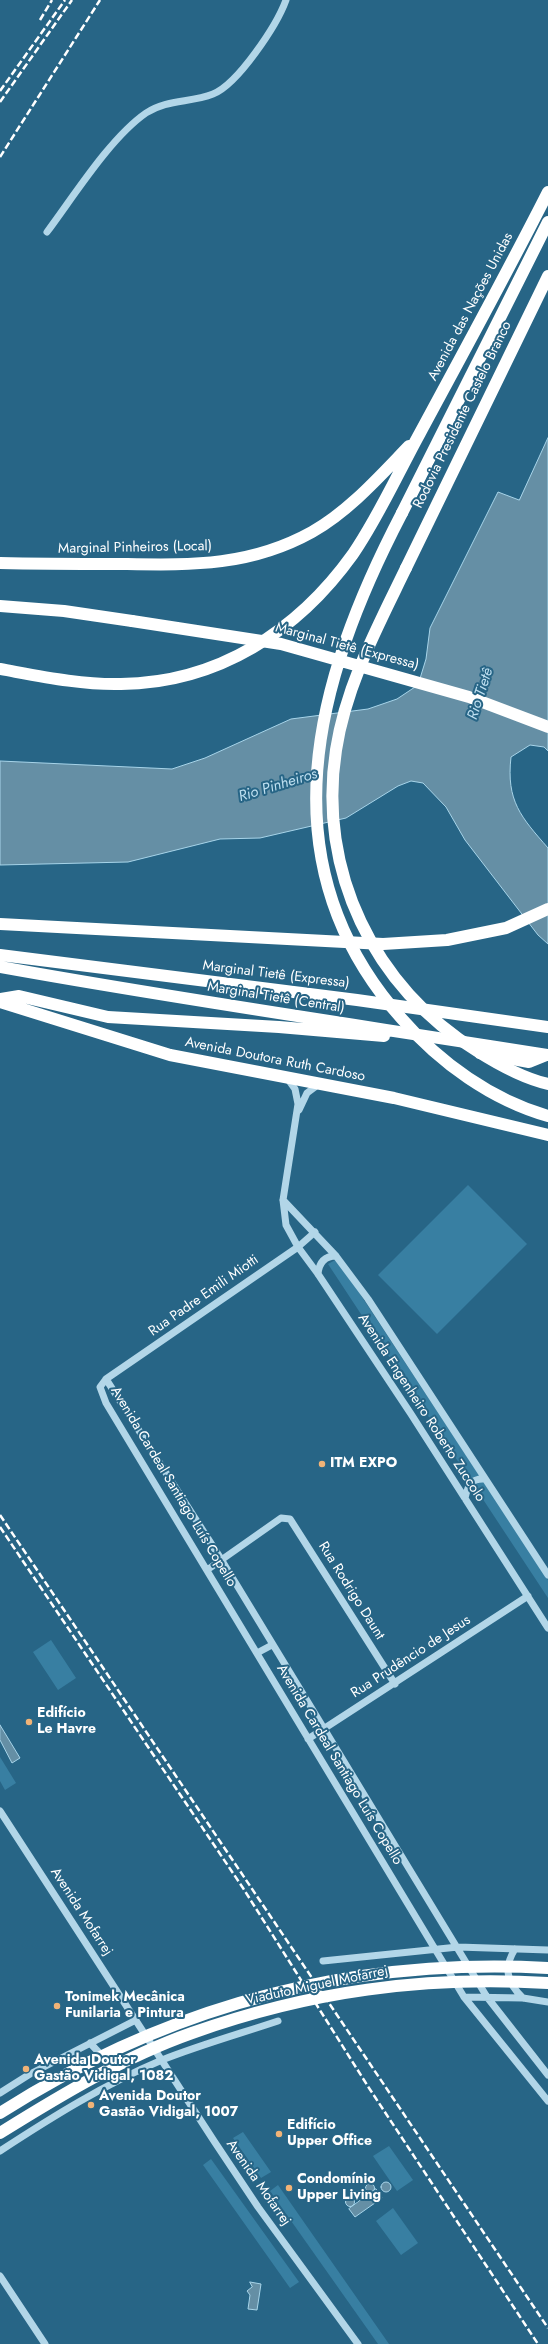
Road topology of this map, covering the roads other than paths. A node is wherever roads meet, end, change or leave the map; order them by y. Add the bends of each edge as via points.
1 (286, 0) edge
2 (548, 192) edge
3 (548, 222) edge
4 (47, 232) dead end
5 (548, 276) edge
6 (419, 435) junction
7 (0, 563) edge
8 (0, 606) edge
9 (0, 669) edge
10 (548, 727) edge
11 (548, 910) edge
12 (0, 924) edge
13 (0, 955) edge
14 (0, 967) edge
15 (0, 999) edge
16 (0, 1002) edge
17 (548, 1027) edge
18 (547, 1055) edge
19 (287, 1078) junction
20 (320, 1084) junction
21 (548, 1084) edge
22 (548, 1116) edge
23 (296, 1118) junction
24 (548, 1135) edge
25 (283, 1200) junction
26 (315, 1232) junction
27 (298, 1247) junction
28 (336, 1256) junction
29 (318, 1274) junction
30 (106, 1379) junction
31 (485, 1479) junction
32 (465, 1498) junction
33 (221, 1559) junction
34 (207, 1570) junction
35 (548, 1575) edge
36 (528, 1596) junction
37 (548, 1628) edge
38 (272, 1645) junction
39 (256, 1653) junction
40 (395, 1684) junction
41 (324, 1730) junction
42 (308, 1739) junction
43 (0, 1811) edge
44 (458, 1947) junction
45 (515, 1948) junction
46 (435, 1949) junction
47 (548, 1950) edge
48 (323, 1961) dead end
49 (548, 1968) edge
50 (548, 1983) edge
51 (464, 1997) junction
52 (487, 1997) junction
53 (523, 1998) junction
54 (548, 2002) edge
55 (136, 2020) junction
56 (278, 2021) dead end
57 (90, 2043) junction
58 (162, 2060) junction
59 (548, 2076) edge
60 (112, 2084) junction
61 (0, 2094) edge
62 (548, 2101) edge
63 (0, 2113) edge
64 (0, 2133) edge
65 (0, 2152) edge
66 (0, 2276) edge
67 (45, 2344) edge
68 (358, 2344) edge

1 - 4 street via 270,33 232,81 212,94 161,105 131,125 115,142
2 - 6 highway, Avenida das Nações Unidas
3 - 22 highway, bridge via 382,552 347,634 323,726 316,820 326,884 345,934 360,965 378,993 419,1040 476,1082 503,1098
5 - 21 highway, Rodovia Presidente Castelo Branco, bridge via 406,568 356,678 343,716 336,751 333,787 335,843 345,881 360,921 376,952 399,985 435,1022 462,1042 517,1073
6 - 7 highway, Marginal Pinheiros (Local) via 366,491 328,521 288,544 260,555 191,565
6 - 9 highway via 385,501 354,552 330,583 311,604 278,632 243,653 203,670 148,683 87,682
8 - 10 highway, Marginal Tietê (Expressa), bridge via 64,611 281,644 469,697
11 - 12 highway via 506,928 447,940 383,944
13 - 17 highway, Marginal Tietê (Expressa)
14 - 18 highway, Marginal Tietê (Central) via 215,1004
15 - 18 highway via 19,996 108,1017 398,1037 529,1062
16 - 19 highway, Avenida Doutora Ruth Cardoso via 170,1055
19 - 20 highway, Avenida Doutora Ruth Cardoso
19 - 23 street, Avenida Engenheiro Roberto Zuccolo via 297,1095
20 - 23 street, Avenida Engenheiro Roberto Zuccolo via 308,1092
20 - 24 highway, Avenida Doutora Ruth Cardoso via 431,1106
23 - 25 street, Avenida Engenheiro Roberto Zuccolo
25 - 26 street, Avenida Engenheiro Roberto Zuccolo
25 - 27 street, Avenida Engenheiro Roberto Zuccolo via 286,1225
26 - 27 street, Rua Padre Emili Miotti
26 - 28 street, Avenida Engenheiro Roberto Zuccolo
27 - 29 street, Avenida Engenheiro Roberto Zuccolo
27 - 30 street, Rua Padre Emili Miotti
28 - 29 street via 325,1258 321,1262
28 - 31 street, Avenida Engenheiro Roberto Zuccolo via 368,1299
29 - 32 street, Avenida Engenheiro Roberto Zuccolo
30 - 33 street, Avenida Cardeal Santiago Luís Copello
30 - 34 street, Avenida Cardeal Santiago Luís Copello via 100,1385 102,1397
31 - 32 street via 477,1478 472,1481 467,1486
31 - 35 street, Avenida Engenheiro Roberto Zuccolo
32 - 36 street, Avenida Engenheiro Roberto Zuccolo
33 - 34 street
33 - 38 street, Avenida Cardeal Santiago Luís Copello
33 - 40 street, Rua Rodrigo Daunt via 281,1518 288,1518 296,1526
34 - 39 street, Avenida Cardeal Santiago Luís Copello
36 - 37 street, Avenida Engenheiro Roberto Zuccolo
36 - 40 street, Rua Prudêncio de Jesus
38 - 39 street
38 - 41 street, Avenida Cardeal Santiago Luís Copello
39 - 42 street, Avenida Cardeal Santiago Luís Copello
40 - 41 street, Rua Prudêncio de Jesus
41 - 42 street, Rua Prudêncio de Jesus
41 - 44 street, Avenida Cardeal Santiago Luís Copello
42 - 46 street, Avenida Cardeal Santiago Luís Copello
43 - 55 street, Avenida Mofarrej
44 - 45 street
44 - 46 street
44 - 52 street, Avenida Cardeal Santiago Luís Copello
45 - 47 street
45 - 53 street via 509,1958 508,1973 514,1989
46 - 48 street
46 - 51 street, Avenida Cardeal Santiago Luís Copello
49 - 63 highway, Viaduto Miguel Mofarrej, bridge via 492,1965 397,1970 272,1993 160,2028 88,2061
50 - 64 highway, Viaduto Miguel Mofarrej, bridge via 494,1981 402,1984 335,1995 248,2015 192,2033 130,2060 59,2096
51 - 52 street
51 - 62 street, Avenida Cardeal Santiago Luís Copello
52 - 53 street
52 - 59 street, Avenida Cardeal Santiago Luís Copello
53 - 54 street
55 - 57 street
55 - 58 street, Avenida Mofarrej
56 - 58 street
57 - 60 street via 105,2059
57 - 61 street via 30,2074
58 - 60 street
58 - 68 street, Avenida Mofarrej via 258,2207
60 - 65 street via 42,2124
66 - 67 street

